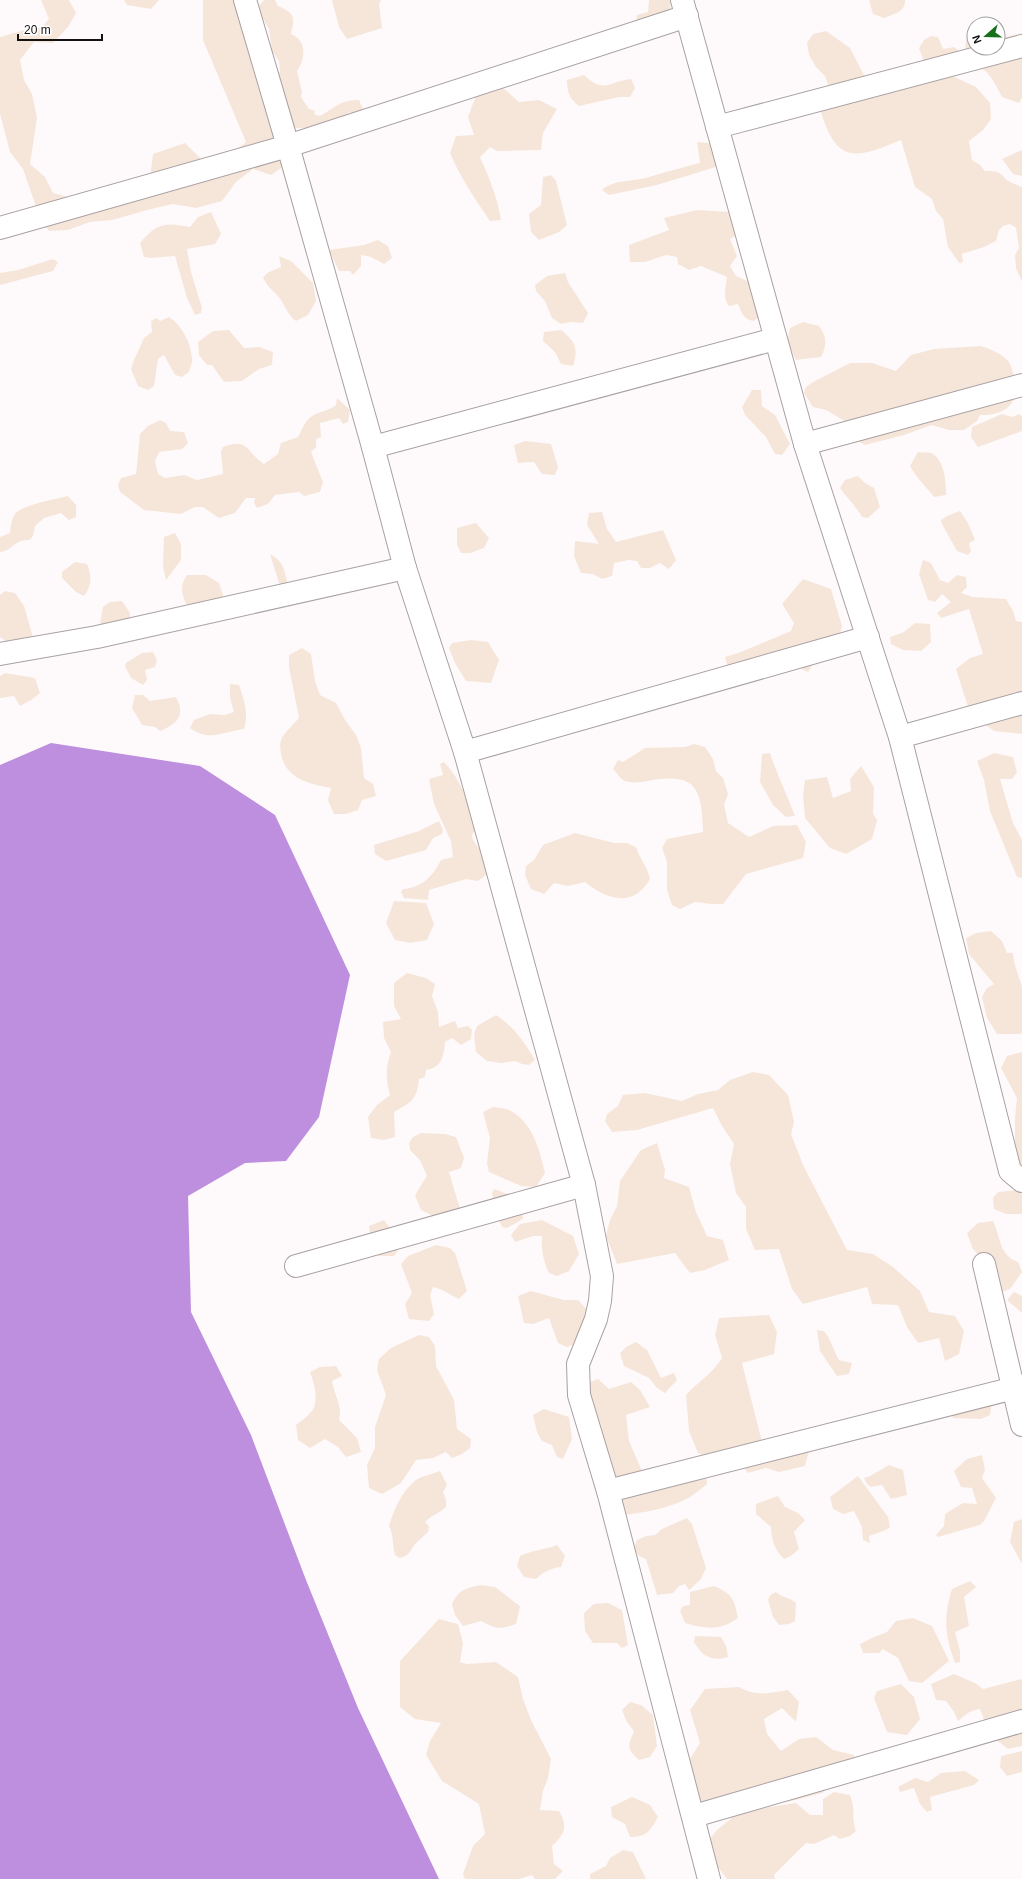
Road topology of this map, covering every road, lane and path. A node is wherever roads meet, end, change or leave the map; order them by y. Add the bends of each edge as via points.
1 (245, 0) edge
2 (684, 8) edge
3 (1022, 46) edge
4 (717, 127) junction
5 (288, 146) junction
6 (0, 228) edge
7 (775, 339) junction
8 (1022, 386) edge
9 (805, 444) junction
10 (374, 447) junction
11 (405, 568) junction
12 (868, 637) junction
13 (0, 654) edge
14 (1022, 703) edge
15 (900, 737) junction
16 (465, 752) junction
17 (1022, 1181) edge
18 (584, 1185) junction
19 (984, 1264) dead end
20 (296, 1266) dead end
21 (1017, 1387) edge
22 (1022, 1425) edge
23 (608, 1491) junction
24 (1022, 1720) edge
25 (694, 1816) junction
26 (709, 1879) edge

1 - 5 street
2 - 4 street
2 - 5 street
3 - 4 street
4 - 7 street
5 - 6 street
5 - 10 street
7 - 9 street
7 - 10 street
8 - 9 street
9 - 12 street
10 - 11 street
11 - 13 street via 97,636
11 - 16 street
12 - 15 street
12 - 16 street
14 - 15 street
15 - 17 street via 1010,1170
16 - 18 street
18 - 20 street
18 - 23 street via 602,1276 596,1319 578,1364 579,1395
19 - 21 street
21 - 22 street
21 - 23 street
23 - 25 street
24 - 25 street
25 - 26 street

